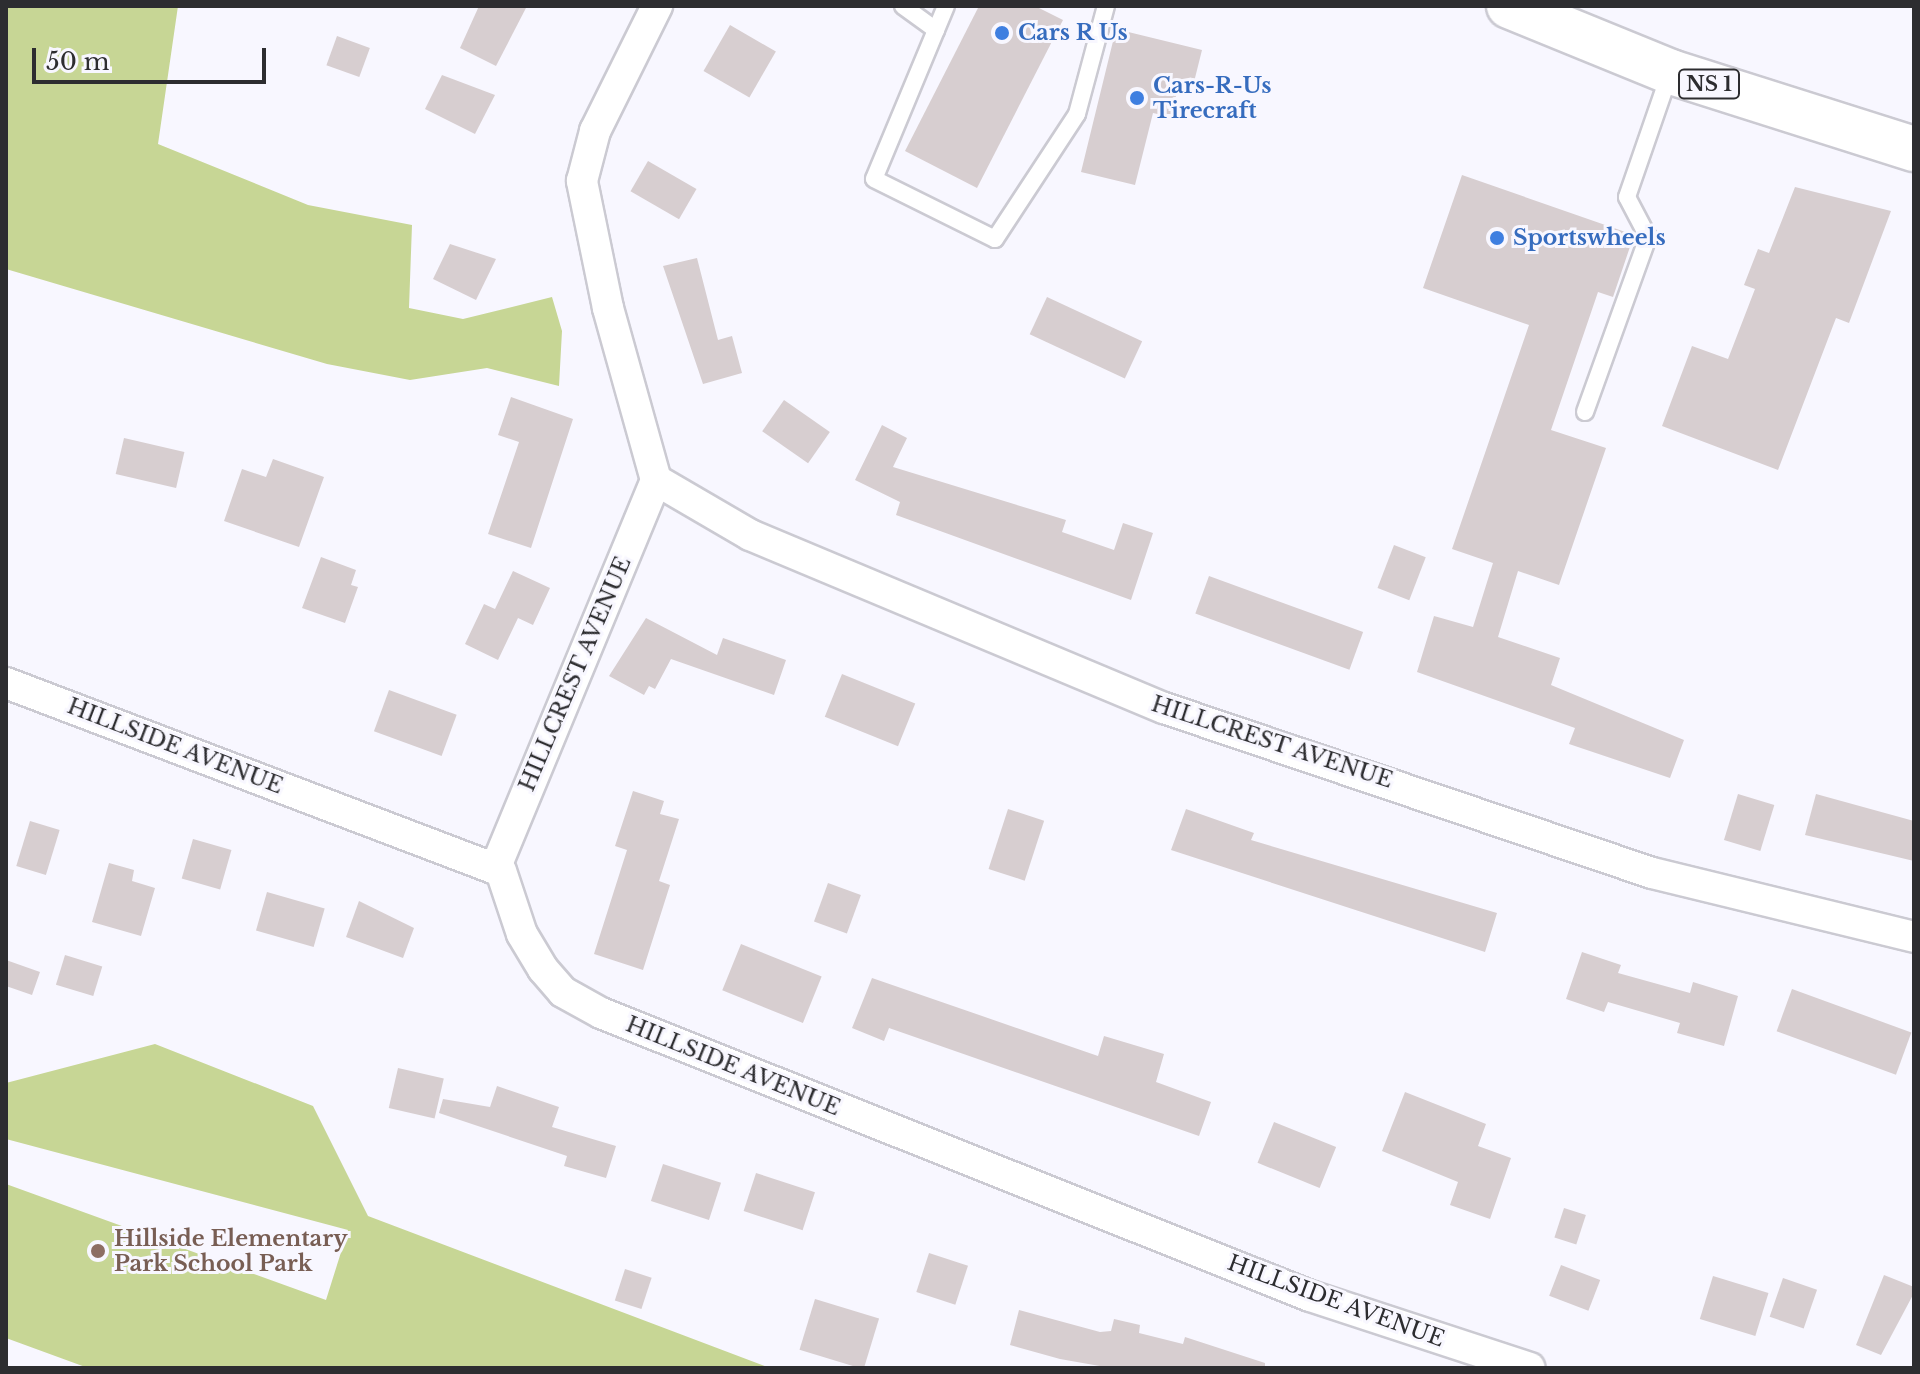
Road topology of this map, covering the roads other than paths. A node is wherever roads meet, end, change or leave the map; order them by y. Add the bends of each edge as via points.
1 (657, 6) edge
2 (903, 6) edge
3 (946, 6) edge
4 (1106, 6) edge
5 (1509, 6) edge
6 (936, 30) junction
7 (1671, 72) junction
8 (1914, 149) edge
9 (1585, 412) dead end
10 (656, 480) junction
11 (6, 683) edge
12 (495, 869) junction
13 (1914, 937) edge
14 (1530, 1368) edge

1 - 10 street via 595,131 582,181 608,308
2 - 6 lane
3 - 6 lane
4 - 6 lane via 1077,114 995,239 874,179
5 - 7 main road, NS 1
7 - 8 main road, NS 1
7 - 9 lane via 1627,197 1648,237
10 - 12 street, HILLCREST AVENUE
10 - 13 street, HILLCREST AVENUE via 778,547 1164,708 1652,873
11 - 12 street, HILLSIDE AVENUE
12 - 14 street, HILLSIDE AVENUE via 543,969 563,992 601,1013 1310,1296

